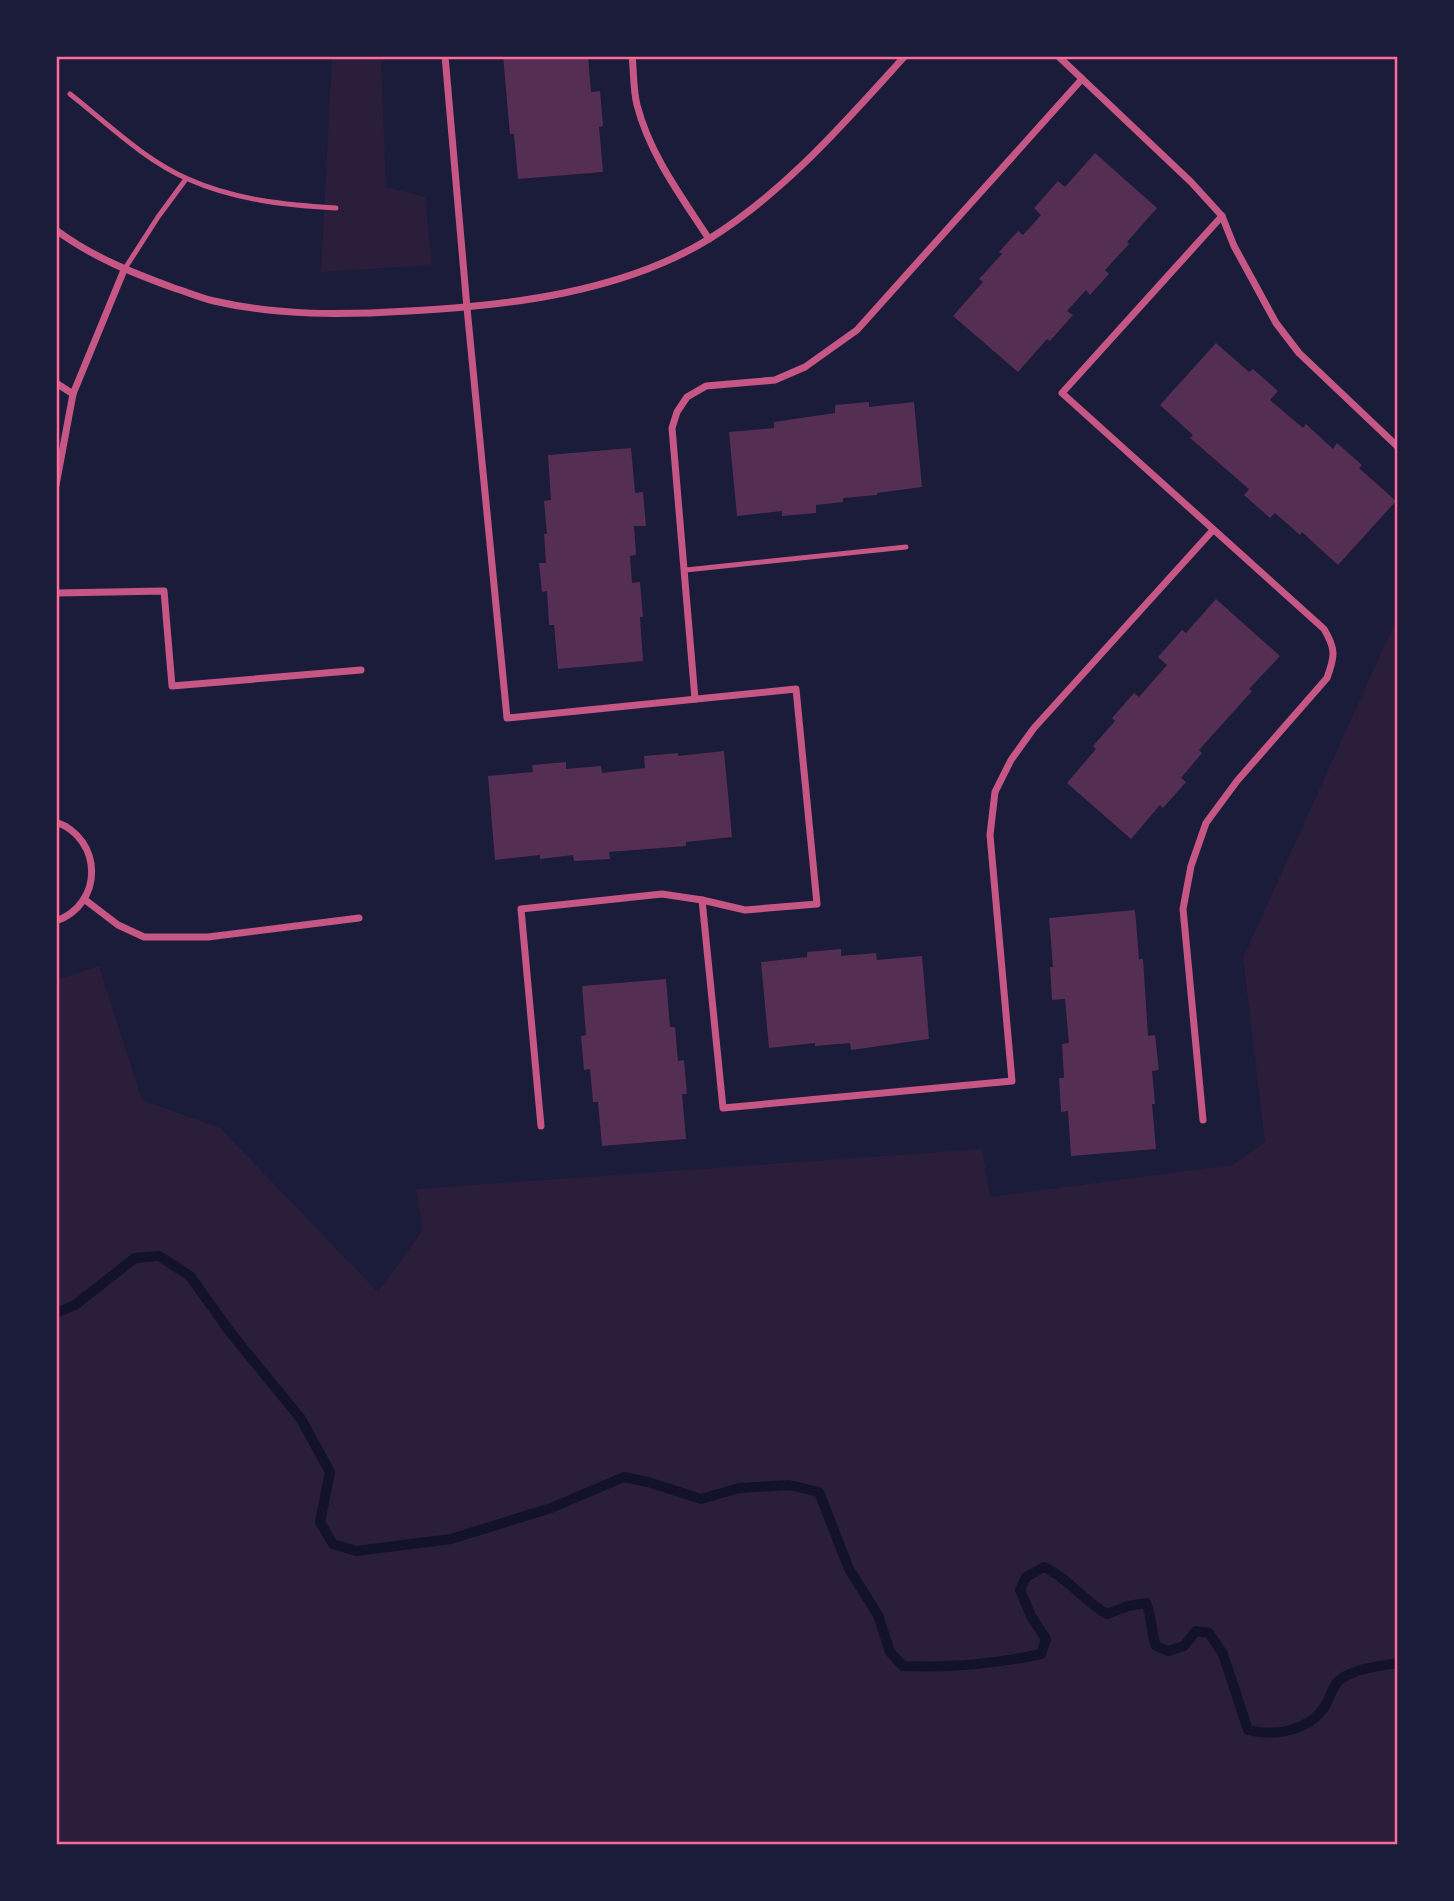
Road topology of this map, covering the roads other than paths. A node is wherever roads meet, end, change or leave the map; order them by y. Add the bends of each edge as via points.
1 (445, 56) edge
2 (632, 56) edge
3 (905, 56) edge
4 (1058, 56) edge
5 (1082, 79) junction
6 (70, 94) dead end
7 (186, 179) junction
8 (336, 208) dead end
9 (1222, 216) junction
10 (56, 230) edge
11 (709, 239) junction
12 (124, 270) junction
13 (467, 308) junction
14 (56, 383) edge
15 (73, 394) junction
16 (1398, 447) edge
17 (56, 485) edge
18 (1213, 530) junction
19 (906, 547) dead end
20 (686, 570) junction
21 (56, 593) edge
22 (361, 670) dead end
23 (695, 699) junction
24 (56, 822) edge
25 (84, 899) junction
26 (702, 900) junction
27 (359, 918) dead end
28 (56, 920) edge
29 (1203, 1120) dead end
30 (541, 1126) dead end

1 - 13 street
2 - 11 street via 636,102 646,134
3 - 11 street via 813,155
4 - 5 street
5 - 9 street
5 - 20 street via 857,330 805,367 775,380 706,386 687,397 672,428
6 - 7 lane
7 - 8 lane via 235,196
7 - 12 lane
9 - 16 street via 1276,323 1299,353
9 - 18 street via 1062,393
10 - 12 street
11 - 13 street via 656,267 575,290
12 - 13 street via 212,301 265,310 333,315
12 - 15 street
13 - 23 street via 507,718
14 - 15 street
15 - 17 street
18 - 26 street via 1034,728 995,792 990,835 1012,1081 723,1108
18 - 29 street via 1324,629 1334,659 1327,678 1237,780 1206,823 1191,866 1184,909
19 - 20 lane
20 - 23 street
21 - 22 street via 164,591 172,686
23 - 26 street via 796,689 817,904 745,911
24 - 25 street via 83,841 91,859 92,881
25 - 27 street via 118,925 144,937 208,937
25 - 28 street
26 - 30 street via 662,894 521,909

